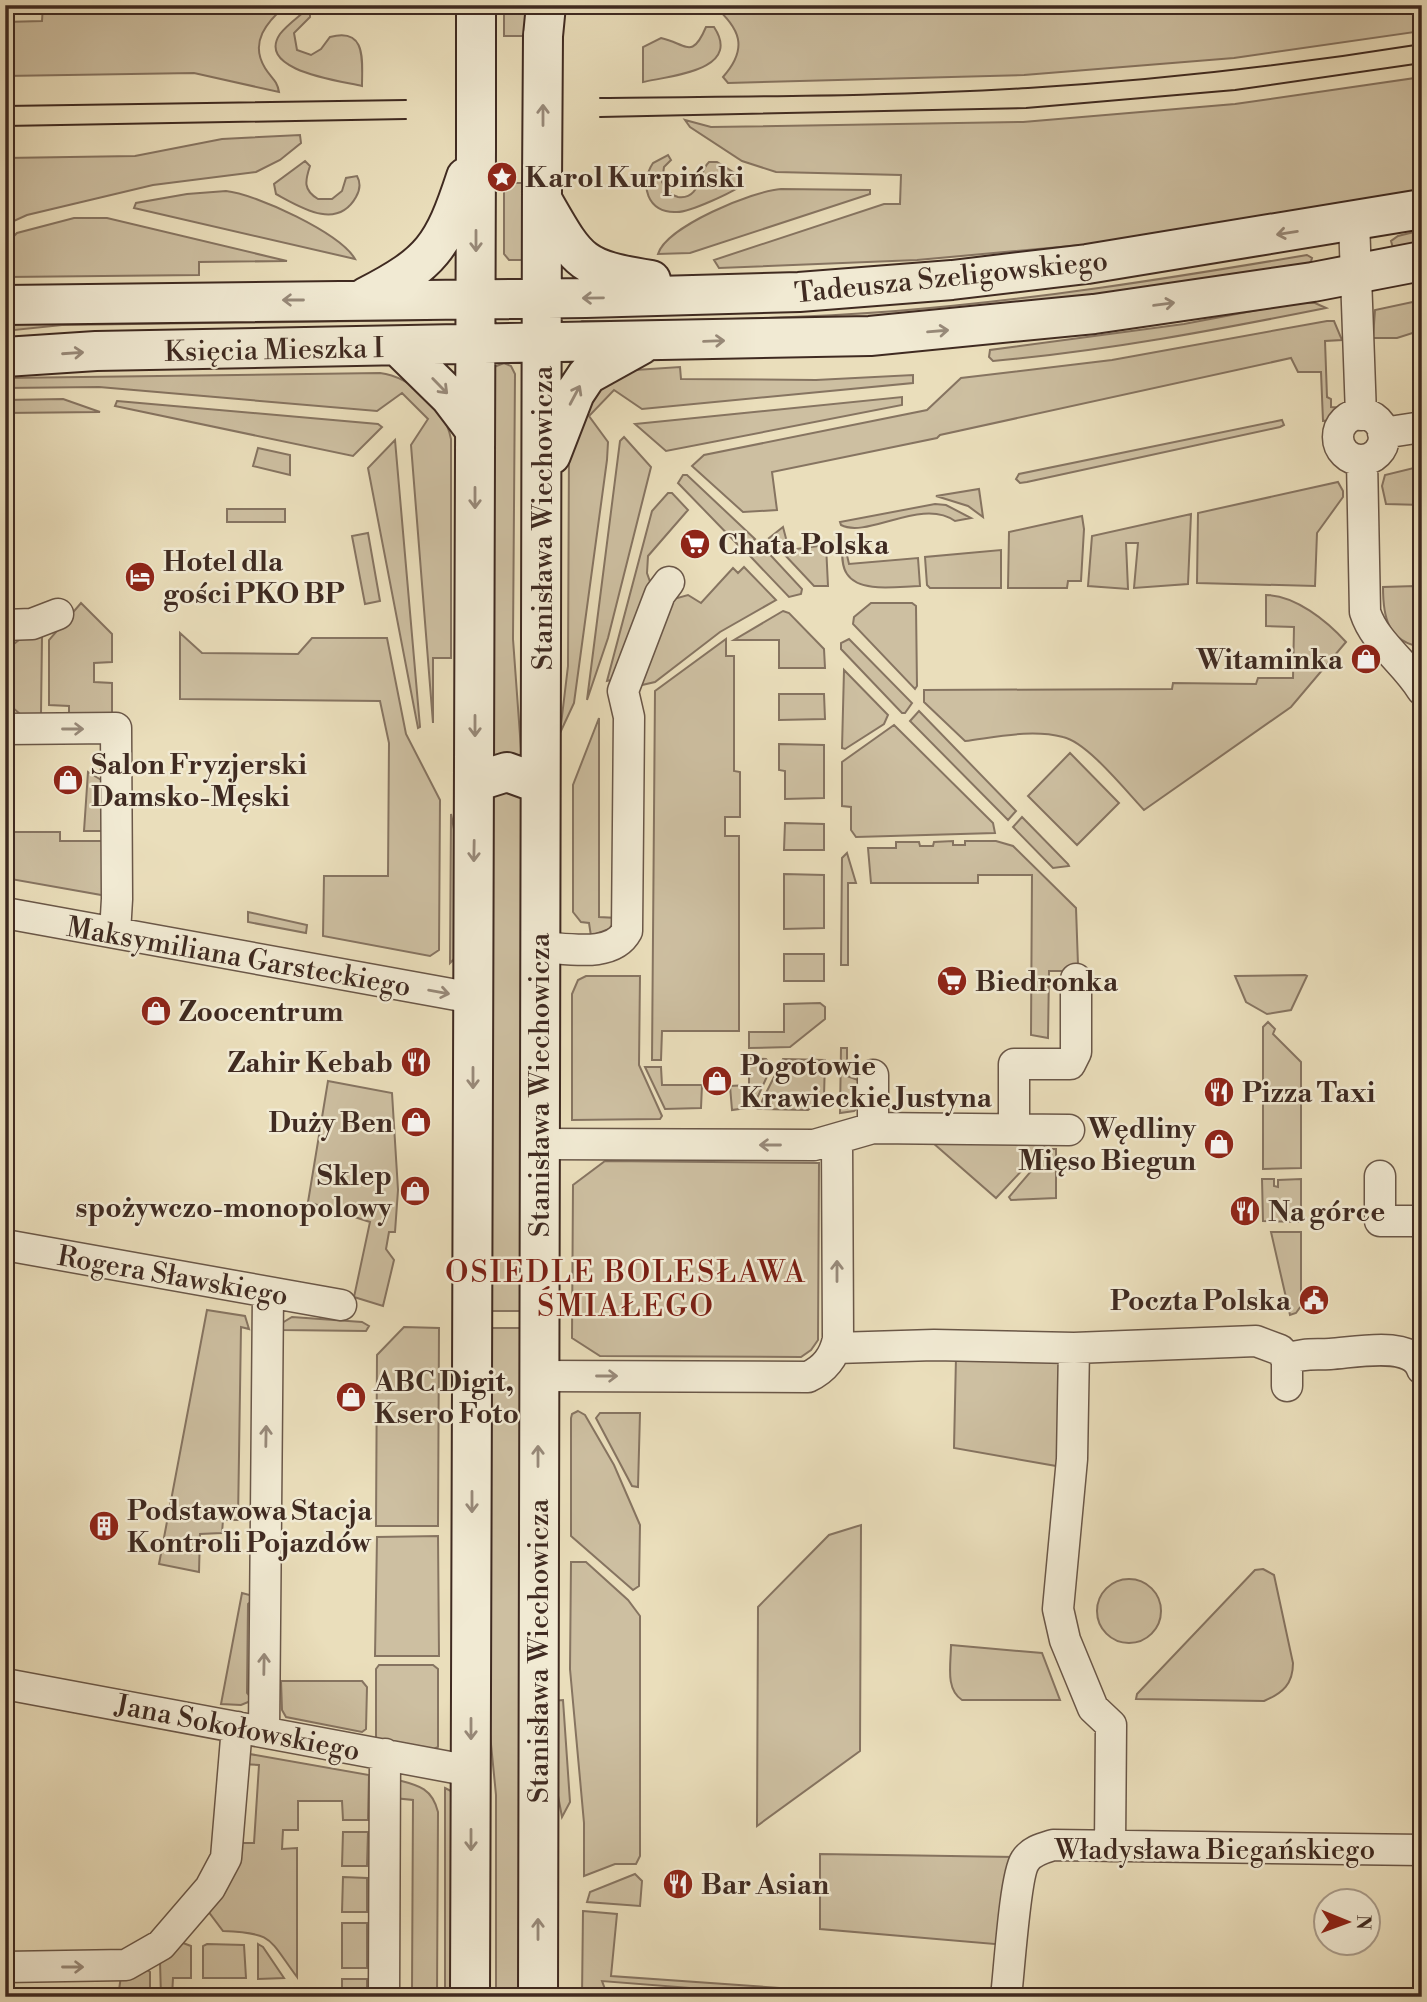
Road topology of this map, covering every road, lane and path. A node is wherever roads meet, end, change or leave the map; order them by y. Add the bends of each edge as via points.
1 (476, 21) edge
2 (544, 21) edge
3 (472, 172) junction
4 (542, 192) junction
5 (1422, 209) edge
6 (1354, 221) junction
7 (1422, 261) edge
8 (1356, 274) junction
9 (735, 293) junction
10 (542, 298) junction
11 (476, 299) junction
12 (361, 300) junction
13 (5, 305) edge
14 (646, 343) junction
15 (542, 345) junction
16 (476, 346) junction
17 (399, 347) junction
18 (5, 357) edge
19 (1372, 424) junction
20 (1422, 427) edge
21 (475, 430) junction
22 (1362, 460) junction
23 (542, 482) junction
24 (669, 582) dead end
25 (58, 614) dead end
26 (5, 625) edge
27 (1422, 690) edge
28 (5, 729) edge
29 (475, 782) junction
30 (540, 784) junction
31 (5, 913) edge
32 (114, 933) junction
33 (539, 947) junction
34 (1076, 979) dead end
35 (473, 998) junction
36 (873, 1075) dead end
37 (873, 1128) junction
38 (1014, 1129) junction
39 (1069, 1129) dead end
40 (837, 1140) junction
41 (539, 1144) junction
42 (1380, 1176) dead end
43 (1422, 1220) edge
44 (5, 1245) edge
45 (268, 1293) junction
46 (341, 1305) dead end
47 (1074, 1348) junction
48 (836, 1349) junction
49 (1422, 1369) edge
50 (538, 1376) junction
51 (5, 1684) edge
52 (251, 1730) junction
53 (385, 1754) junction
54 (471, 1772) junction
55 (1110, 1846) junction
56 (1422, 1849) edge
57 (5, 1967) edge
58 (384, 1997) edge
59 (470, 1997) edge
60 (538, 1997) edge
61 (1006, 1997) edge

1 - 3 street, bridge
4 -> 2 street, Stanisława Wiechowicza, bridge
3 -> 11 street
3 - 12 street via 440,243 418,268
4 - 9 street via 577,257 589,266 607,273
4 - 10 street, Stanisława Wiechowicza
5 - 6 street, Tadeusza Szeligowskiego
6 - 8 street
6 -> 9 street, Tadeusza Szeligowskiego via 989,276
7 - 8 street, Tadeusza Szeligowskiego
14 -> 8 street, Tadeusza Szeligowskiego via 870,336 996,326
8 - 19 street
9 -> 10 street, Tadeusza Szeligowskiego
10 - 11 street, Tadeusza Szeligowskiego
10 - 15 street, Stanisława Wiechowicza
11 - 12 street, Księcia Mieszka I
11 - 16 street
12 -> 13 street, Księcia Mieszka I
14 - 15 street, Tadeusza Szeligowskiego
23 -> 14 street via 575,393 587,376
15 - 16 street, Księcia Mieszka I
15 - 23 street, Stanisława Wiechowicza
16 - 17 street, Księcia Mieszka I
16 - 21 street
18 -> 17 street, Księcia Mieszka I via 96,351
17 -> 21 street via 450,397
19 - 20 street
19 - 22 street via 1380,450
19 - 22 street via 1347,420 1338,438 1346,454
21 -> 29 street
22 - 27 street via 1365,612 1371,630
23 - 30 street, Stanisława Wiechowicza
24 - 33 street via 660,594 623,691 629,717 627,931 622,941 609,948
25 - 26 street via 43,622
28 -> 32 street via 116,728
29 - 30 street via 507,772
29 -> 35 street
30 - 33 street, Stanisława Wiechowicza
31 - 32 street, Maksymiliana Garsteckiego
32 -> 35 street, Maksymiliana Garsteckiego
33 - 41 street, Stanisława Wiechowicza
34 - 38 street via 1076,1052 1070,1064 1014,1064
35 -> 54 street
36 - 37 street
37 - 38 street
37 - 40 street
38 - 39 street
40 -> 41 street via 814,1145
48 -> 40 street
41 - 50 street, Stanisława Wiechowicza
42 - 43 street via 1380,1221
44 - 45 street, Rogera Sławskiego
45 - 46 street, Rogera Sławskiego
52 -> 45 street
47 - 48 street via 934,1345
47 - 49 street via 1256,1341 1280,1350 1287,1373 1303,1353 1391,1350 1406,1354
47 - 55 street via 1072,1459 1058,1609 1065,1640 1093,1708 1111,1725
50 -> 48 street via 808,1377 827,1364
60 -> 50 street, Stanisława Wiechowicza
51 - 52 street, Jana Sokołowskiego
52 - 53 street, Jana Sokołowskiego
57 -> 52 street via 114,1967 154,1951 199,1903 224,1864
53 - 54 street, Jana Sokołowskiego
53 - 58 street
54 -> 59 street
55 - 56 street, Władysława Biegańskiego
55 - 61 street, Władysława Biegańskiego via 1053,1845 1037,1850 1025,1861

